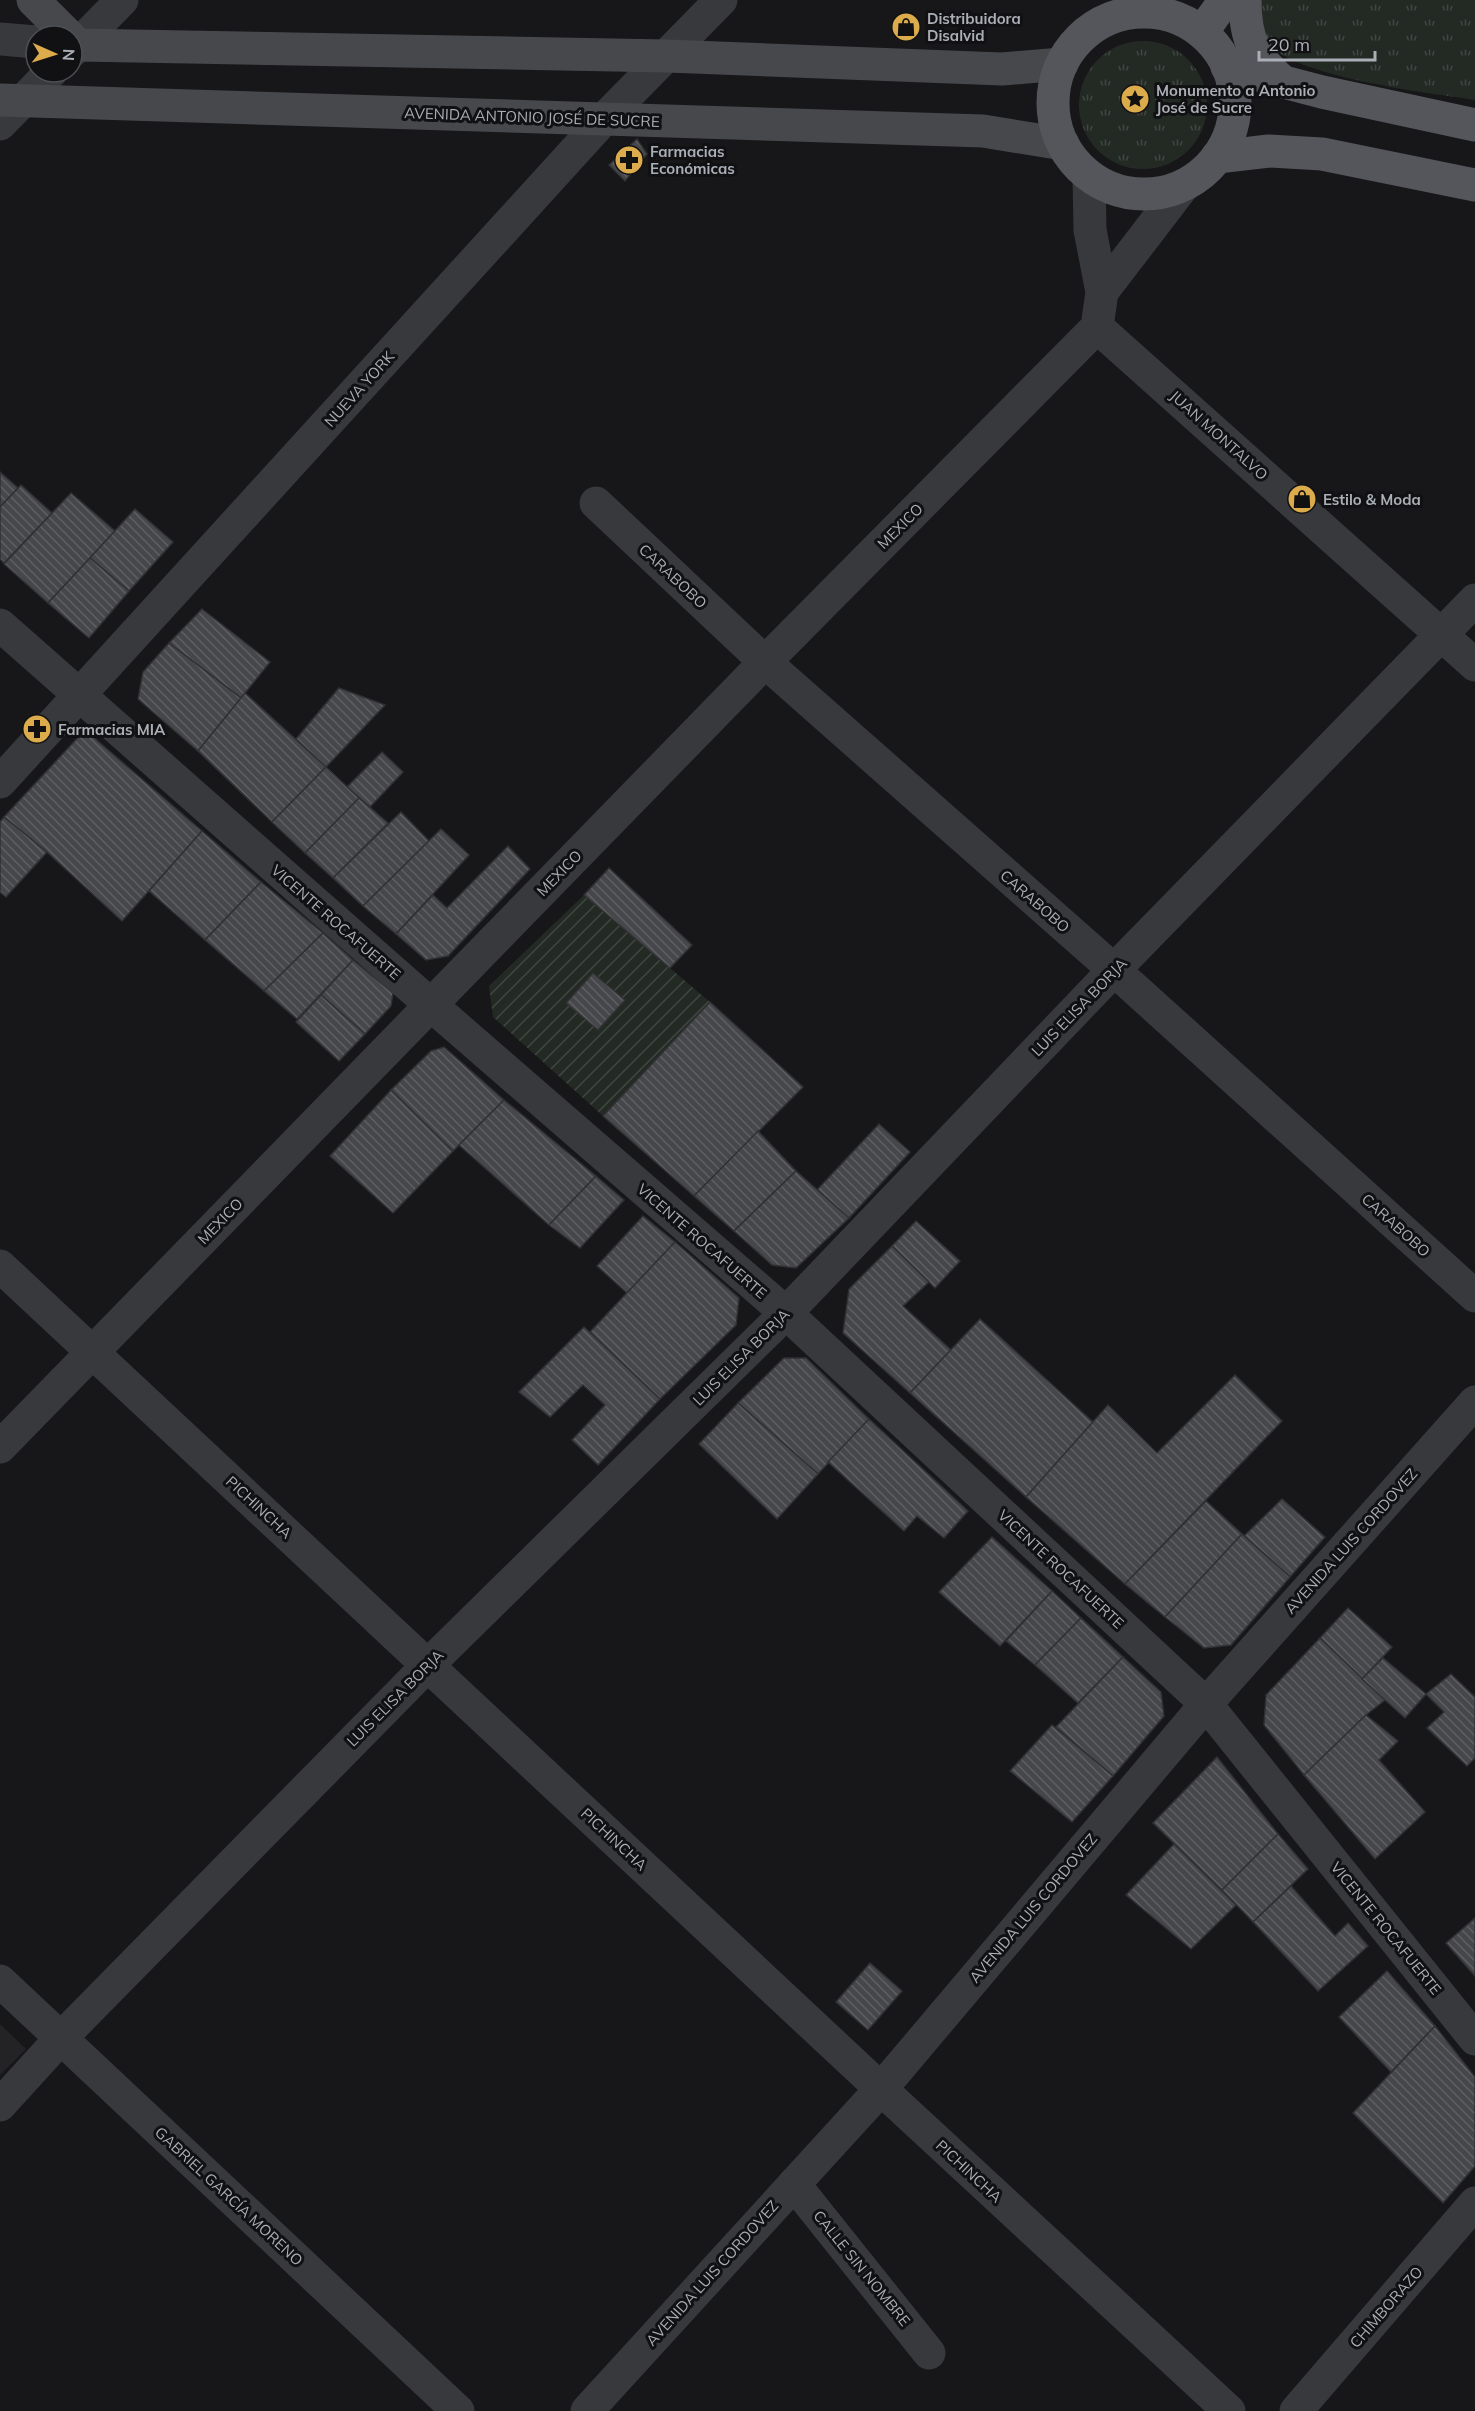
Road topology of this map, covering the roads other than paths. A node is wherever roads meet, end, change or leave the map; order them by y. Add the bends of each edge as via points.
1 (33, 0) edge
2 (122, 0) edge
3 (721, 0) edge
4 (1225, 0) edge
5 (1245, 0) edge
6 (1128, 7) edge
7 (55, 24) edge
8 (84, 33) edge
9 (1202, 33) junction
10 (0, 39) edge
11 (24, 41) edge
12 (84, 43) edge
13 (667, 56) junction
14 (1062, 64) junction
15 (1227, 67) junction
16 (1283, 82) junction
17 (36, 84) edge
18 (7, 108) edge
19 (604, 119) junction
20 (1475, 125) edge
21 (1063, 144) junction
22 (1217, 157) junction
23 (1089, 176) junction
24 (1184, 184) junction
25 (1475, 185) edge
26 (1102, 292) junction
27 (1097, 327) junction
28 (596, 503) dead end
29 (1475, 600) edge
30 (0, 625) edge
31 (1442, 635) junction
32 (765, 662) junction
33 (1475, 664) edge
34 (79, 697) junction
35 (0, 782) edge
36 (1114, 970) junction
37 (431, 1005) junction
38 (0, 1266) edge
39 (1475, 1296) edge
40 (786, 1313) junction
41 (93, 1352) junction
42 (1475, 1402) edge
43 (0, 1447) edge
44 (428, 1665) junction
45 (1206, 1704) junction
46 (0, 1981) edge
47 (61, 2038) junction
48 (1475, 2039) edge
49 (880, 2089) junction
50 (0, 2105) edge
51 (794, 2184) junction
52 (1475, 2203) edge
53 (929, 2353) dead end
54 (458, 2411) edge
55 (587, 2411) edge
56 (1229, 2411) edge
57 (1296, 2411) edge

1 - 7 main road
2 - 8 street
3 - 13 street, NUEVA YORK
4 - 9 main road
5 - 16 main road via 1246,30 1253,49
6 - 9 main road via 1173,16
6 - 14 main road via 1081,37
9 - 15 main road
10 - 11 street
12 - 13 main road
13 - 14 main road via 1002,69
13 - 19 street, NUEVA YORK
14 - 21 main road via 1053,95
15 - 16 main road
15 - 22 main road via 1234,113
16 - 20 main road
17 - 18 street
18 - 19 main road, AVENIDA ANTONIO JOSÉ DE SUCRE
19 - 21 main road, AVENIDA ANTONIO JOSÉ DE SUCRE via 982,131
19 - 34 street, NUEVA YORK
21 - 23 main road
22 - 24 main road
22 - 25 main road via 1269,151 1322,154
23 - 24 main road via 1119,191 1135,194 1168,191
23 - 26 street via 1090,230
24 - 26 street
26 - 27 street
27 - 31 street, JUAN MONTALVO
27 - 32 street, MEXICO
28 - 32 street, CARABOBO
29 - 31 street, LUIS ELISA BORJA
30 - 34 street, VICENTE ROCAFUERTE
31 - 33 street, JUAN MONTALVO
31 - 36 street, LUIS ELISA BORJA
32 - 36 street, CARABOBO
32 - 37 street, MEXICO
34 - 35 street, NUEVA YORK
34 - 37 street, VICENTE ROCAFUERTE
36 - 39 street, CARABOBO
36 - 40 street, LUIS ELISA BORJA
37 - 40 street, VICENTE ROCAFUERTE
37 - 41 street, MEXICO
38 - 41 street, PICHINCHA
40 - 44 street, LUIS ELISA BORJA
40 - 45 street, VICENTE ROCAFUERTE
41 - 43 street, MEXICO
41 - 44 street, PICHINCHA
42 - 45 street, AVENIDA LUIS CORDOVEZ
44 - 47 street, LUIS ELISA BORJA
44 - 49 street, PICHINCHA
45 - 48 street, VICENTE ROCAFUERTE
45 - 49 street, AVENIDA LUIS CORDOVEZ
46 - 47 street, GABRIEL GARCÍA MORENO
47 - 50 street, LUIS ELISA BORJA
47 - 54 street, GABRIEL GARCÍA MORENO
49 - 51 street, AVENIDA LUIS CORDOVEZ
49 - 56 street, PICHINCHA
51 - 53 street, CALLE SIN NOMBRE
51 - 55 street, AVENIDA LUIS CORDOVEZ
52 - 57 street, CHIMBORAZO

